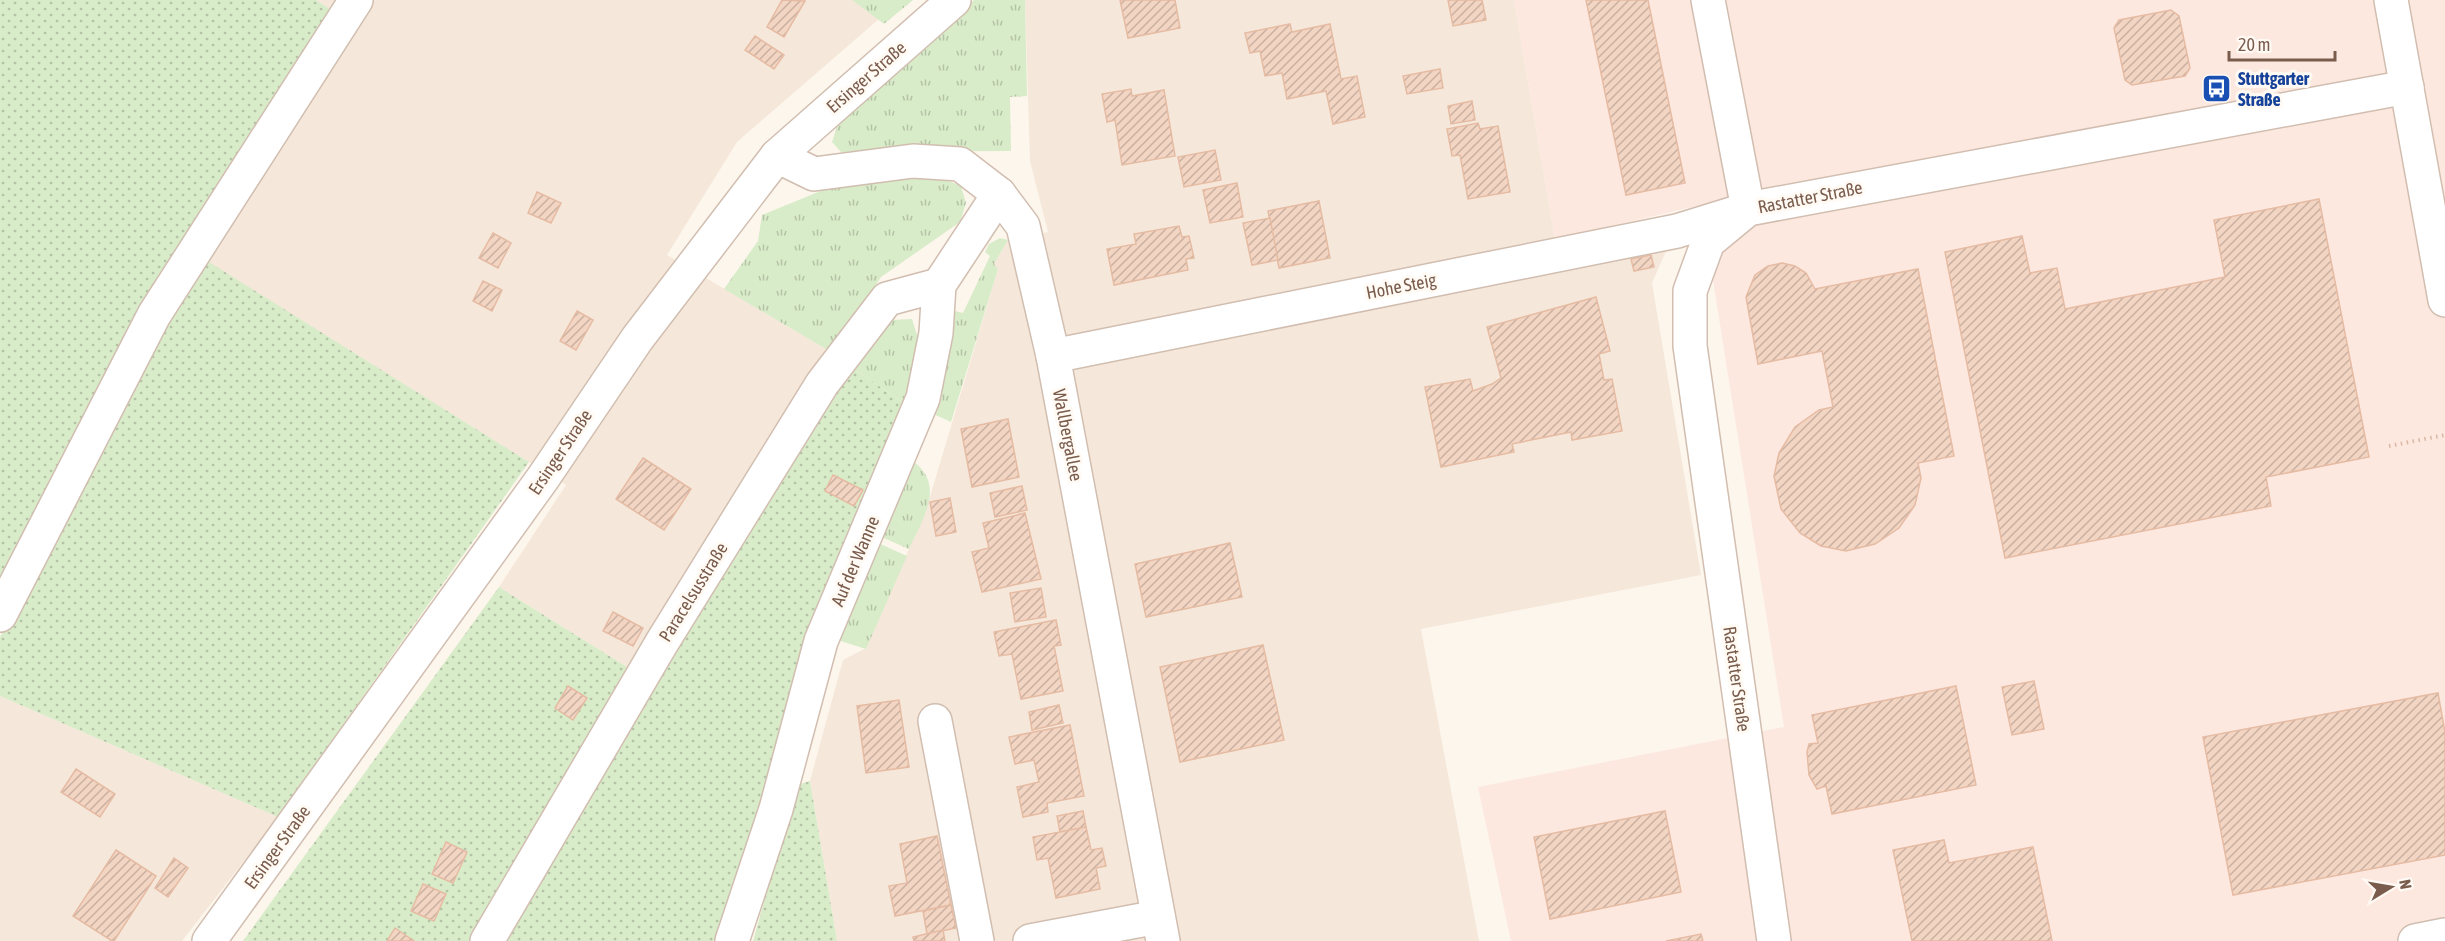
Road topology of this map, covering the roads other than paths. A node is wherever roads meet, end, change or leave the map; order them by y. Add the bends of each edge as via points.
1 (356, 0) edge
2 (954, 0) edge
3 (1708, 0) edge
4 (2391, 0) edge
5 (2407, 87) junction
6 (777, 156) junction
7 (999, 194) junction
8 (1748, 209) junction
9 (939, 285) junction
10 (2445, 300) edge
11 (1053, 356) junction
12 (0, 615) edge
13 (935, 721) dead end
14 (1161, 929) edge
15 (2445, 936) edge
16 (209, 941) edge
17 (487, 941) edge
18 (732, 941) edge
19 (977, 941) edge
20 (1030, 941) edge
21 (1774, 941) edge
22 (2415, 941) edge

1 - 12 street via 154,315
2 - 6 street, Ersinger Straße
3 - 8 street
4 - 5 street
5 - 8 street, Rastatter Straße
5 - 10 street
6 - 7 street, Wallbergallee via 814,174 913,161 960,164
6 - 16 street, Ersinger Straße via 637,339 543,478
7 - 9 street, Auf der Wanne
7 - 11 street, Wallbergallee via 1023,226
8 - 11 street, Hohe Steig via 1677,231
8 - 21 street, Rastatter Straße via 1708,242 1690,291 1689,346
9 - 17 street, Paracelsusstraße via 887,300 822,384 661,644
9 - 18 street, Auf der Wanne via 936,333 922,398 821,640 776,809
11 - 14 street, Wallbergallee
13 - 19 street
14 - 20 street, Wallbergallee
15 - 22 street

